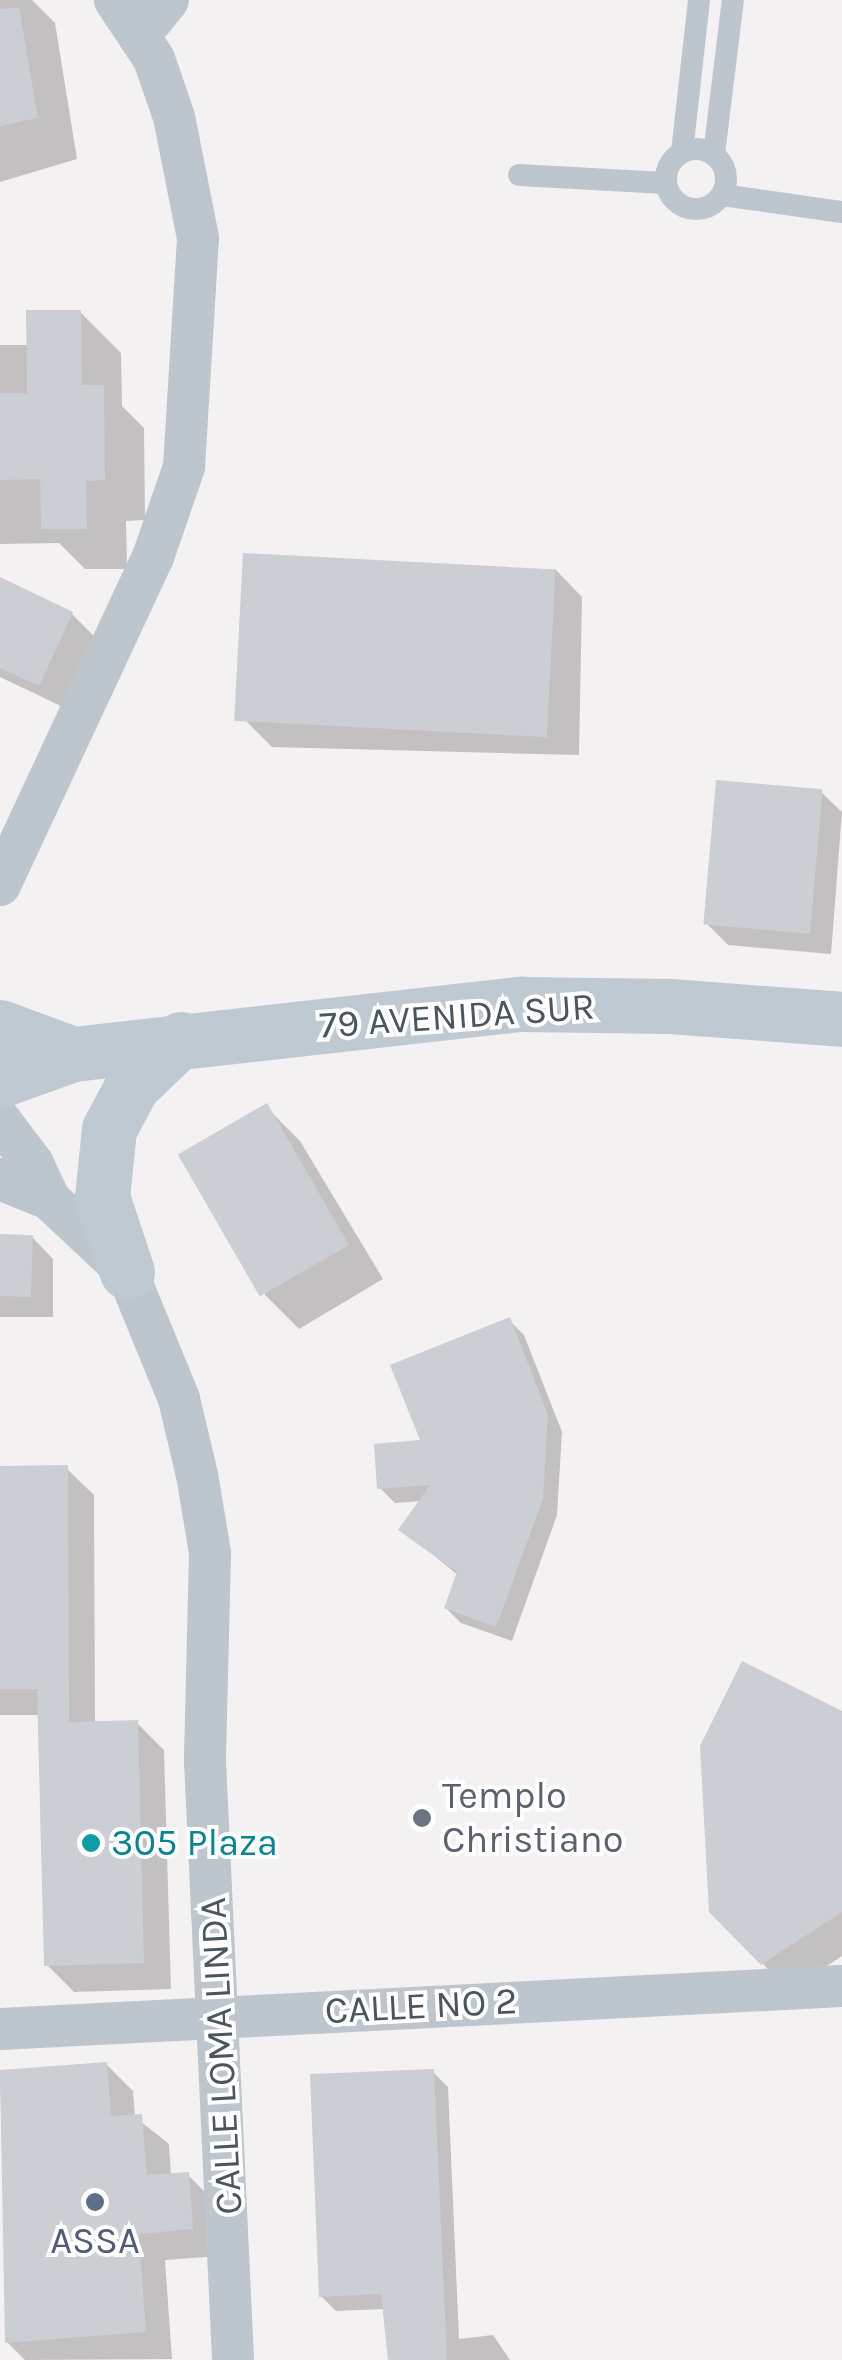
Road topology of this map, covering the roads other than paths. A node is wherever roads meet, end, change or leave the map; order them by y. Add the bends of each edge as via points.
1 (114, 0) edge
2 (168, 0) edge
3 (698, 0) edge
4 (733, 0) edge
5 (138, 36) junction
6 (682, 152) junction
7 (714, 154) junction
8 (520, 175) dead end
9 (666, 183) junction
10 (722, 195) junction
11 (842, 212) edge
12 (0, 885) edge
13 (841, 1015) edge
14 (0, 1027) edge
15 (181, 1039) junction
16 (74, 1054) junction
17 (0, 1080) edge
18 (0, 1120) edge
19 (0, 1179) edge
20 (49, 1199) junction
21 (126, 1272) junction
22 (842, 1986) edge
23 (222, 2017) junction
24 (0, 2029) edge
25 (233, 2360) edge

1 - 5 street
2 - 5 street
3 - 6 lane
4 - 7 lane
5 - 12 street via 174,117 198,238 184,467 153,558
6 - 7 lane
6 - 9 lane
7 - 10 lane via 725,172
8 - 9 lane
9 - 10 lane via 689,209 702,209
10 - 11 lane
13 - 15 main road, 79 AVENIDA SUR via 522,1004
14 - 16 main road, 79 AVENIDA SUR
15 - 16 main road, 79 AVENIDA SUR
15 - 21 main road via 132,1086 109,1129 102,1196
16 - 17 main road, 79 AVENIDA SUR
18 - 20 street, CALLE LOMA LINDA
19 - 20 street, CALLE LOMA LINDA
20 - 21 street, CALLE LOMA LINDA
21 - 23 street, CALLE LOMA LINDA via 180,1399 210,1553 206,1761
22 - 23 street, CALLE NO 2
23 - 24 street, CALLE NO 2
23 - 25 street, CALLE LOMA LINDA

